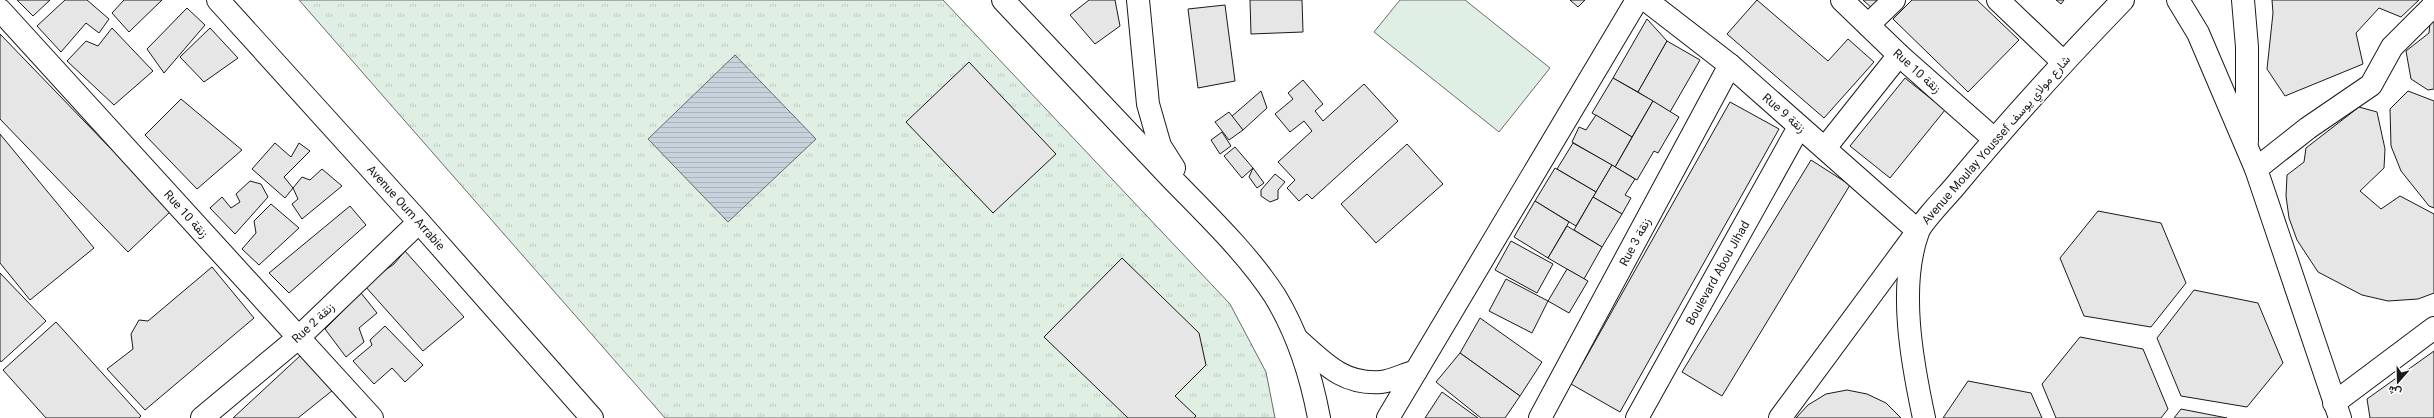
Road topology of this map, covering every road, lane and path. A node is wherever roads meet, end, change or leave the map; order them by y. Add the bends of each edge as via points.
1 (218, 0) edge
2 (1002, 0) edge
3 (1138, 0) edge
4 (1637, 0) edge
5 (1646, 0) edge
6 (1842, 0) edge
7 (1894, 0) edge
8 (1998, 0) edge
9 (2123, 0) edge
10 (2178, 0) edge
11 (2243, 0) edge
12 (2434, 5) edge
13 (0, 10) edge
14 (1868, 25) junction
15 (1899, 55) junction
16 (2063, 62) junction
17 (1730, 65) junction
18 (1800, 127) junction
19 (1994, 139) junction
20 (1826, 148) junction
21 (2251, 160) junction
22 (1195, 203) junction
23 (419, 222) junction
24 (1918, 231) junction
25 (2434, 328) edge
26 (298, 338) junction
27 (1297, 338) junction
28 (1416, 371) junction
29 (2337, 411) edge
30 (582, 414) edge
31 (202, 418) edge
32 (372, 418) edge
33 (1319, 418) edge
34 (1388, 418) edge
35 (1540, 418) edge
36 (1637, 418) edge
37 (1780, 418) edge
38 (1924, 418) edge

1 - 23 street, Avenue Oum Arrabie
2 - 22 street
3 - 22 street via 1150,111 1160,146
4 - 28 street
5 - 17 street, Rue 9 زنقة
6 - 14 street, Rue 10 زنقة
7 - 14 street
8 - 16 street
9 - 16 street, Avenue Moulay Youssef شارع مولاي يوسف
10 - 21 street via 2198,33
11 - 21 street via 2248,47
12 - 21 street via 2392,47 2371,84 2308,128
13 - 26 street, Rue 10 زنقة
14 - 15 street, Rue 10 زنقة
15 - 19 street, Rue 10 زنقة
15 - 20 street
16 - 19 street, Avenue Moulay Youssef شارع مولاي يوسف
17 - 18 street, Rue 9 زنقة
17 - 35 street, Rue 3 زنقة
18 - 20 street, Rue 9 زنقة
18 - 36 street, Boulevard Abou Jihad
19 - 24 street, Avenue Moulay Youssef شارع مولاي يوسف
20 - 24 street, Rue 9 زنقة
21 - 29 street
22 - 27 street via 1246,259 1275,296
23 - 26 street, Rue 2 زنقة
23 - 30 street, Avenue Oum Arrabie
24 - 37 street
24 - 38 street, Avenue Moulay Youssef شارع مولاي يوسف via 1910,274 1908,320 1912,363
25 - 29 street
26 - 31 street, Rue 2 زنقة
26 - 32 street, Rue 10 زنقة
27 - 28 street via 1331,369 1355,381 1382,382
27 - 33 street via 1312,383
28 - 34 street

